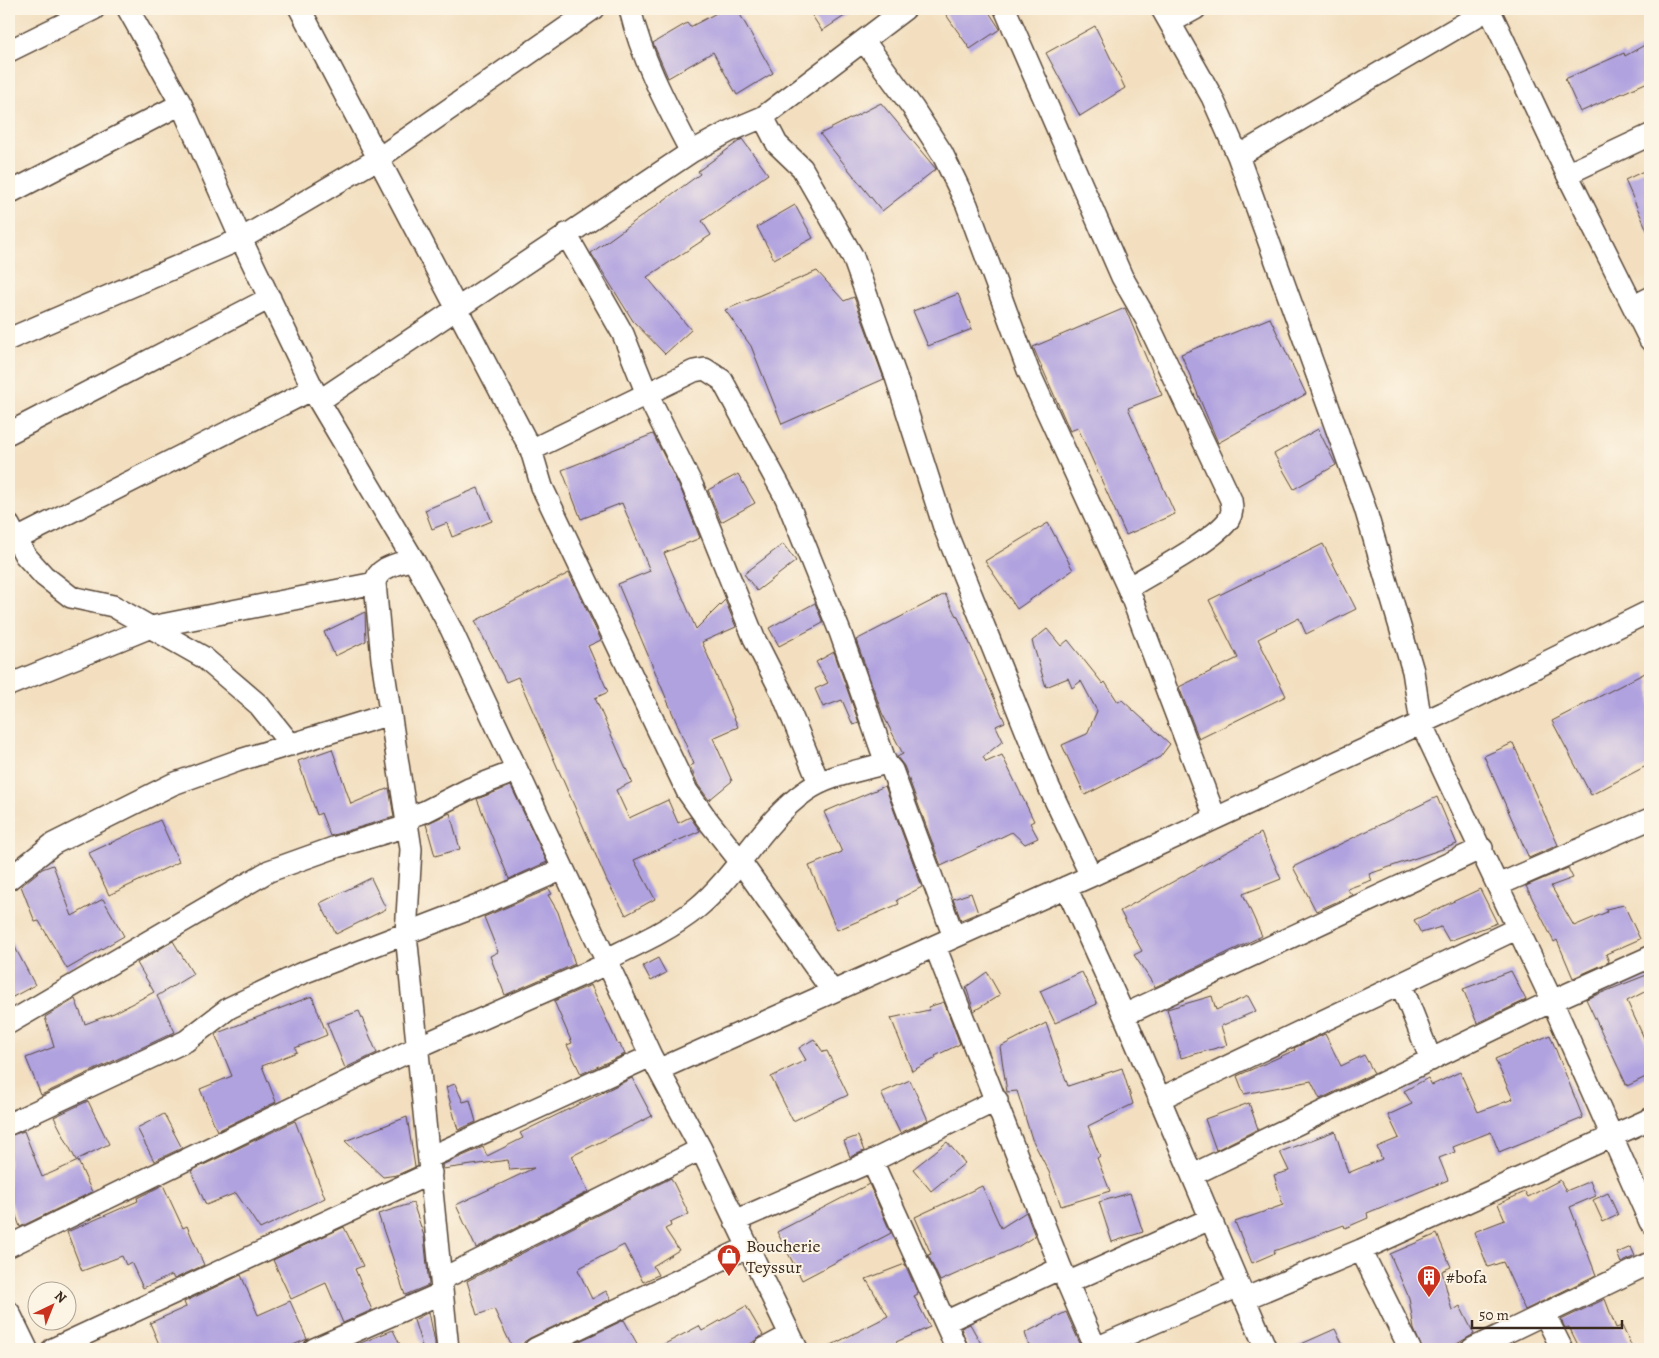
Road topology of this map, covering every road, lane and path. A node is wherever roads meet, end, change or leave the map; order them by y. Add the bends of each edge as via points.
1 (94, 9) edge
2 (128, 9) edge
3 (300, 9) edge
4 (593, 9) edge
5 (630, 9) edge
6 (905, 9) edge
7 (1005, 9) edge
8 (1196, 9) edge
9 (1489, 9) edge
10 (1167, 15) edge
11 (864, 40) junction
12 (9, 51) edge
13 (181, 104) junction
14 (763, 117) junction
15 (1650, 135) edge
16 (691, 152) junction
17 (1238, 156) junction
18 (379, 158) junction
19 (1567, 174) junction
20 (9, 194) edge
21 (566, 234) junction
22 (241, 238) junction
23 (270, 298) junction
24 (1642, 302) edge
25 (458, 309) junction
26 (9, 339) edge
27 (1650, 340) edge
28 (647, 394) junction
29 (316, 395) junction
30 (9, 433) edge
31 (531, 450) junction
32 (11, 536) edge
33 (413, 559) junction
34 (375, 582) junction
35 (1128, 588) junction
36 (1649, 616) edge
37 (151, 627) junction
38 (9, 686) edge
39 (390, 714) junction
40 (1421, 723) junction
41 (291, 745) junction
42 (886, 763) junction
43 (516, 771) junction
44 (819, 784) junction
45 (1215, 817) junction
46 (1650, 819) edge
47 (407, 822) junction
48 (1482, 848) junction
49 (740, 860) junction
50 (563, 869) junction
51 (1091, 876) junction
52 (9, 879) edge
53 (1498, 885) junction
54 (1066, 887) junction
55 (1518, 928) junction
56 (406, 934) junction
57 (944, 941) junction
58 (1650, 957) edge
59 (608, 961) junction
60 (1401, 984) junction
61 (832, 992) junction
62 (1552, 1001) junction
63 (1124, 1015) junction
64 (9, 1023) edge
65 (418, 1047) junction
66 (1431, 1060) junction
67 (656, 1063) junction
68 (1159, 1099) junction
69 (997, 1100) junction
70 (1650, 1119) edge
71 (9, 1124) edge
72 (1614, 1136) junction
73 (701, 1148) junction
74 (872, 1161) junction
75 (430, 1165) junction
76 (1192, 1175) junction
77 (1210, 1219) junction
78 (735, 1221) junction
79 (1650, 1222) edge
80 (9, 1246) edge
81 (748, 1247) junction
82 (1361, 1250) junction
83 (1650, 1263) edge
84 (1064, 1275) junction
85 (442, 1286) junction
86 (1242, 1293) junction
87 (9, 1312) edge
88 (1544, 1315) junction
89 (945, 1322) junction
90 (794, 1342) edge
91 (27, 1349) edge
92 (53, 1349) edge
93 (314, 1349) edge
94 (448, 1349) edge
95 (535, 1349) edge
96 (764, 1349) edge
97 (957, 1349) edge
98 (1096, 1349) edge
99 (1266, 1349) edge
100 (1410, 1349) edge
101 (1472, 1349) edge
102 (1562, 1349) edge

1 - 12 street
2 - 13 street
3 - 18 street
4 - 18 street
5 - 16 street via 653,78
6 - 11 street
7 - 35 street via 1122,277 1150,328 1231,500 1233,510 1215,533
8 - 10 street
9 - 17 street
9 - 19 street
10 - 17 street via 1212,96
11 - 14 street
11 - 35 street via 942,153 967,205 1028,370
13 - 20 street
13 - 22 street
14 - 16 street
14 - 51 street via 777,144 802,168 853,257 944,527 1048,785
15 - 19 street
16 - 21 street
17 - 40 street via 1365,508 1413,671
18 - 22 street
18 - 25 street
19 - 24 street
21 - 25 street
21 - 28 street via 623,334
22 - 23 street
22 - 26 street
23 - 29 street
23 - 30 street
24 - 27 street
25 - 29 street
25 - 31 street
28 - 31 street
28 - 42 street via 704,369 722,380 790,507 840,632
28 - 44 street via 693,487 754,638 783,695
29 - 32 street
29 - 33 street
31 - 49 street via 542,487 687,791
32 - 37 street via 44,576 71,597 113,606
33 - 34 street via 382,570 376,575
33 - 43 street via 451,629
34 - 37 street
34 - 39 street
35 - 45 street
36 - 40 street
37 - 38 street
37 - 41 street via 220,670 259,705
39 - 41 street
39 - 47 street
40 - 45 street
40 - 48 street
41 - 52 street via 173,784 53,844
42 - 44 street
42 - 57 street via 892,770
43 - 47 street via 469,789
43 - 50 street
44 - 49 street via 806,791 772,823
45 - 51 street
46 - 53 street
47 - 56 street via 411,849
47 - 64 street via 269,871
48 - 53 street
48 - 63 street
49 - 59 street via 698,908
49 - 61 street
50 - 56 street
50 - 59 street
51 - 54 street
53 - 55 street
54 - 57 street
54 - 63 street
55 - 60 street
55 - 62 street
56 - 65 street
56 - 71 street via 300,974 229,1008 186,1041
57 - 61 street
57 - 69 street
58 - 62 street
59 - 65 street
59 - 67 street
60 - 66 street
60 - 68 street
61 - 67 street
62 - 66 street
62 - 72 street
63 - 68 street
65 - 75 street
65 - 80 street
66 - 76 street
67 - 73 street
67 - 75 street
68 - 76 street
69 - 74 street
69 - 84 street
70 - 72 street
72 - 79 street
72 - 82 street
73 - 78 street
73 - 85 street
74 - 78 street
74 - 89 street
75 - 85 street
75 - 92 street
76 - 77 street
77 - 84 street
77 - 86 street
78 - 81 street
81 - 90 street
81 - 95 street
82 - 86 street
82 - 100 street
83 - 88 street
84 - 89 street
84 - 98 street
85 - 93 street
85 - 94 street
86 - 98 street
86 - 99 street
87 - 91 street
88 - 101 street
88 - 102 street
89 - 97 street
90 - 96 street

